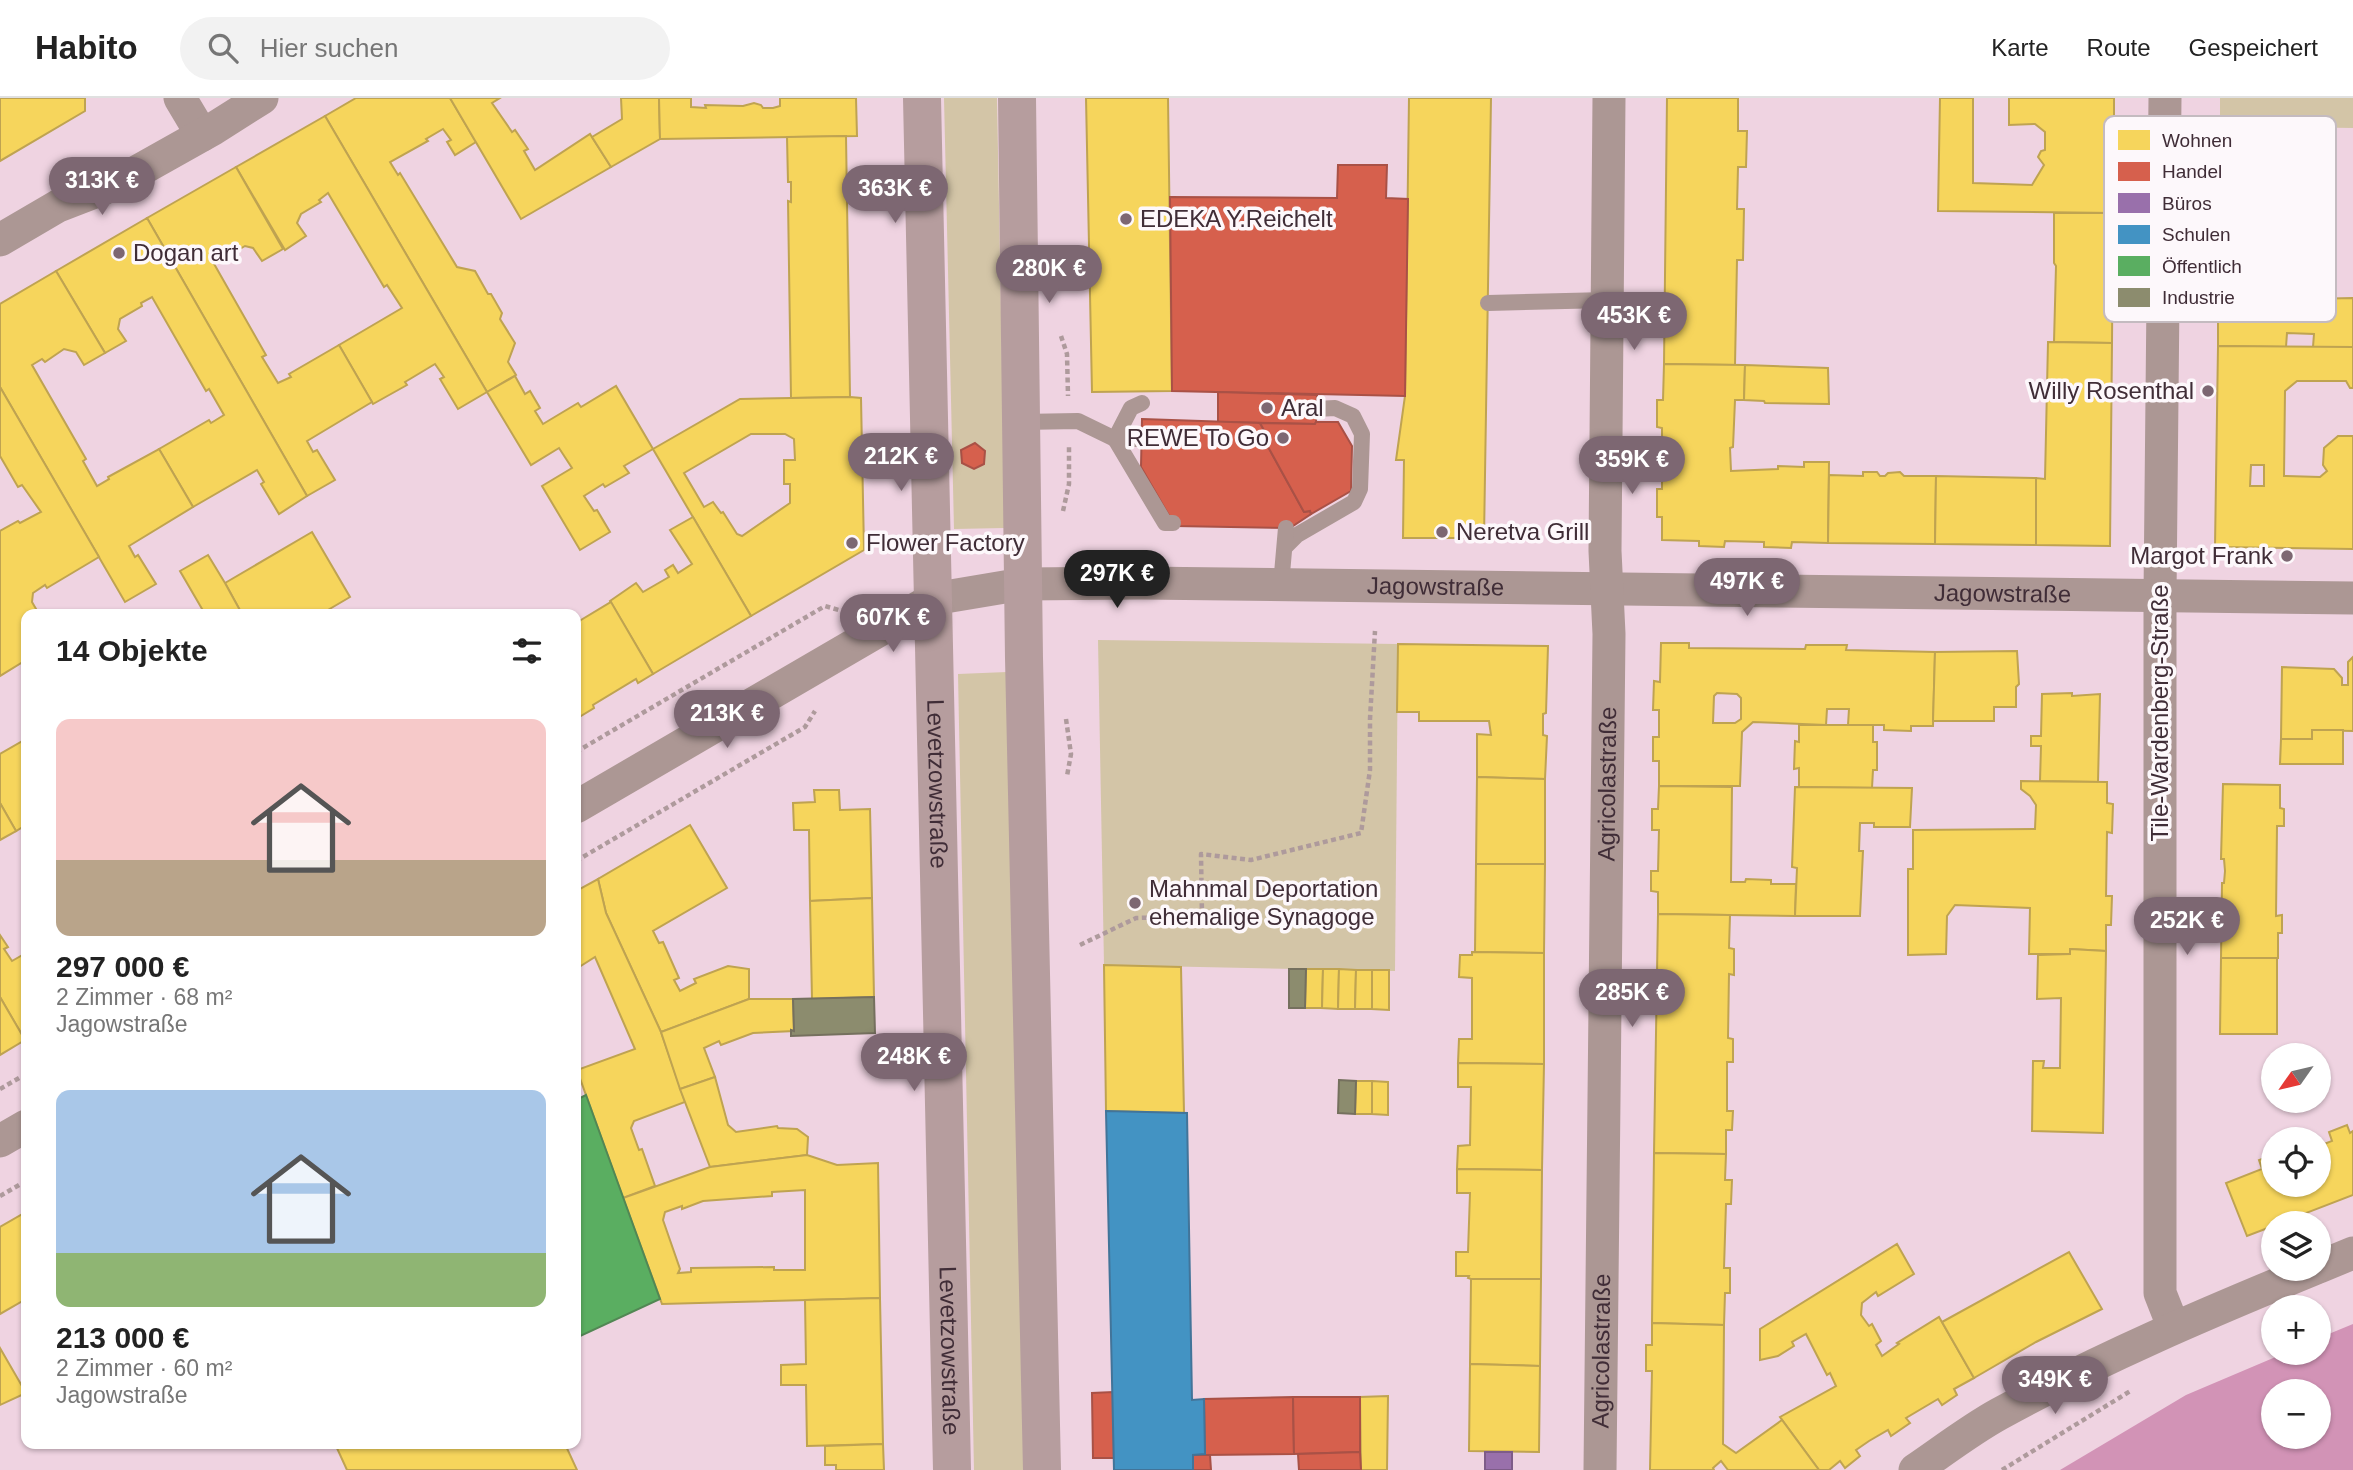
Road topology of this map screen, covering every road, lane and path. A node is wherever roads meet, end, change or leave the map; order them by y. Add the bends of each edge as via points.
1 (180, 98) edge
2 (262, 98) edge
3 (922, 98) edge
4 (1017, 98) edge
5 (1609, 98) edge
6 (2165, 98) edge
7 (2165, 116) edge
8 (202, 135) junction
9 (0, 240) edge
10 (1607, 300) junction
11 (1488, 303) dead end
12 (2163, 322) edge
13 (1142, 403) dead end
14 (1316, 410) dead end
15 (1021, 422) junction
16 (1115, 439) junction
17 (1142, 439) dead end
18 (1173, 523) dead end
19 (1286, 528) dead end
20 (1285, 547) junction
21 (1023, 584) junction
22 (1281, 585) junction
23 (1606, 589) junction
24 (2160, 596) junction
25 (2353, 598) edge
26 (933, 599) junction
27 (852, 614) dead end
28 (1376, 631) dead end
29 (817, 708) dead end
30 (581, 749) edge
31 (581, 804) edge
32 (581, 858) edge
33 (1080, 945) dead end
34 (21, 1077) edge
35 (0, 1089) edge
36 (21, 1129) edge
37 (0, 1141) edge
38 (21, 1184) edge
39 (0, 1196) edge
40 (2353, 1253) edge
41 (2331, 1262) edge
42 (2284, 1281) edge
43 (2173, 1326) junction
44 (2139, 1386) dead end
45 (952, 1470) edge
46 (1042, 1470) edge
47 (1600, 1470) edge
48 (1915, 1470) edge
49 (2002, 1470) edge

1 - 8 street
2 - 8 street
3 - 26 main road, Levetzowstraße
4 - 15 main road
5 - 10 street, Agricolastraße
6 - 7 street, Tile-Wardenberg-Straße
8 - 9 street
10 - 11 lane
10 - 23 street, Agricolastraße
12 - 24 street, Tile-Wardenberg-Straße
13 - 16 lane via 1131,408
14 - 20 lane via 1335,408 1353,416 1362,434 1360,489 1354,502
15 - 16 lane via 1078,421
15 - 21 main road
16 - 17 lane
16 - 18 lane via 1146,484 1165,523
19 - 20 lane
20 - 22 lane
21 - 22 street, Jagowstraße
21 - 26 street, Jagowstraße
21 - 46 main road
22 - 23 street, Jagowstraße
23 - 24 street, Jagowstraße
23 - 47 street, Agricolastraße
24 - 25 street, Jagowstraße
24 - 43 street, Tile-Wardenberg-Straße via 2160,1293
26 - 31 street, Jagowstraße
26 - 45 main road, Levetzowstraße
27 - 30 path via 825,606
28 - 33 path via 1370,770 1361,833 1251,860 1201,854 1202,916 1136,918
29 - 32 path via 805,727
34 - 35 path
36 - 37 street
38 - 39 path
40 - 41 street
42 - 43 street
43 - 48 street via 1997,1415
44 - 49 path

